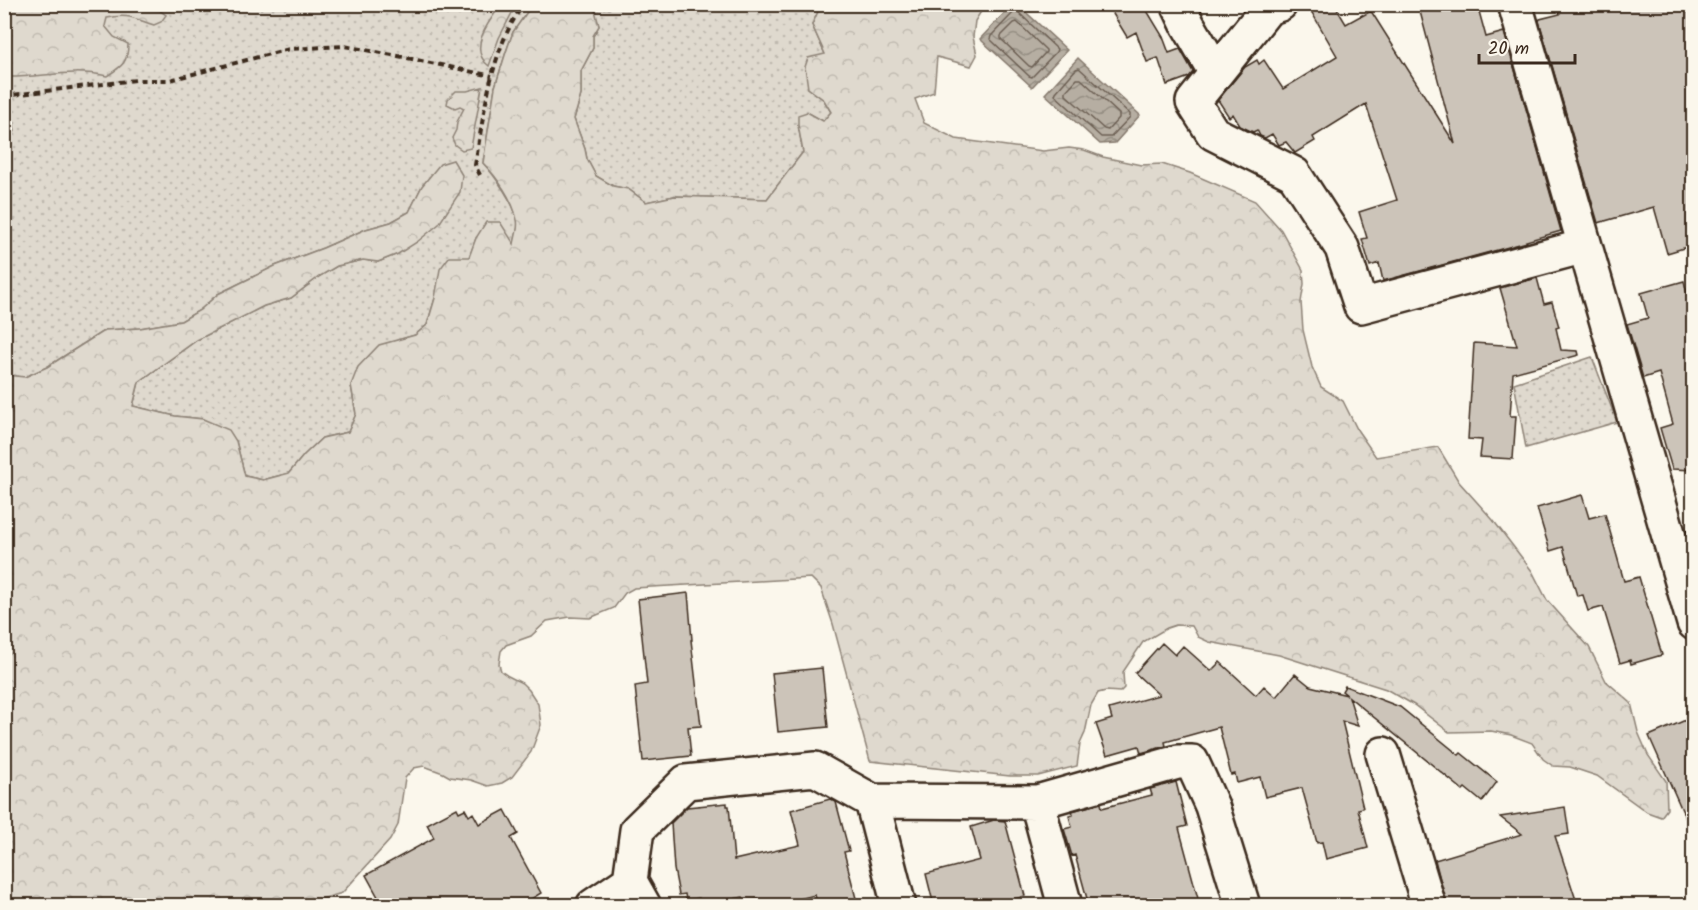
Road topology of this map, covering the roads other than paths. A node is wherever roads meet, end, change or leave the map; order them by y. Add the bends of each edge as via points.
1 (1178, 4) edge
2 (1280, 4) edge
3 (1515, 4) edge
4 (1216, 73) junction
5 (1585, 246) junction
6 (1690, 602) edge
7 (1383, 754) dead end
8 (872, 801) junction
9 (1037, 802) junction
10 (637, 893) edge
11 (593, 906) edge
12 (899, 906) edge
13 (1065, 906) edge
14 (1243, 906) edge
15 (1429, 906) edge

1 - 4 street
2 - 4 street via 1268,8
3 - 5 street
4 - 5 street via 1193,102 1213,133 1294,174 1342,248 1361,306
5 - 6 street
7 - 15 street
8 - 9 street
8 - 10 street via 815,769 686,782 637,830
8 - 12 street
9 - 13 street
9 - 14 street via 1178,762 1192,762 1212,806
10 - 11 street

